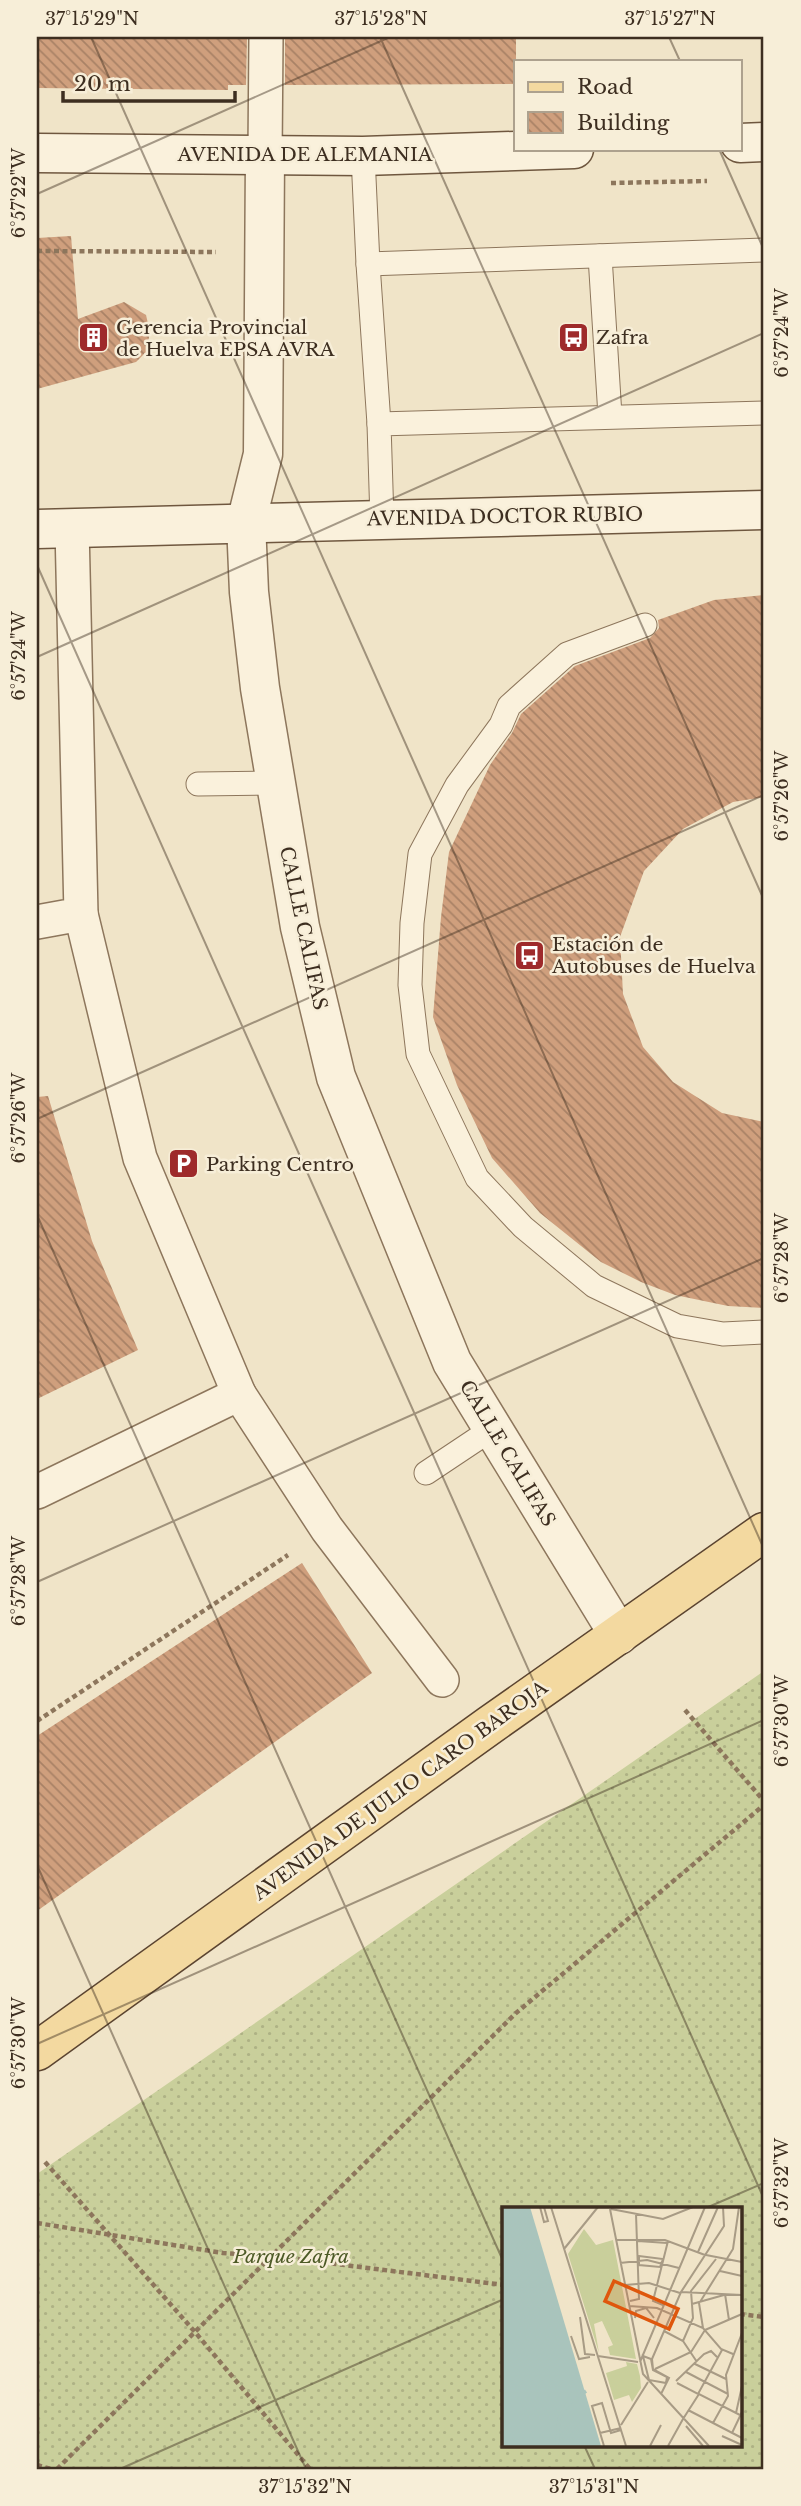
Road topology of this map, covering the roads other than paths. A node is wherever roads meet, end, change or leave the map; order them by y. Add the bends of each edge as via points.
1 (266, 37) edge
2 (764, 142) edge
3 (742, 143) edge
4 (544, 150) edge
5 (37, 153) edge
6 (265, 155) junction
7 (363, 156) junction
8 (764, 250) edge
9 (600, 256) junction
10 (368, 264) junction
11 (764, 413) edge
12 (610, 416) junction
13 (379, 424) junction
14 (764, 510) edge
15 (382, 520) junction
16 (246, 523) junction
17 (54, 528) edge
18 (645, 625) dead end
19 (276, 783) junction
20 (198, 784) dead end
21 (81, 914) junction
22 (37, 922) edge
23 (764, 1332) edge
24 (239, 1394) junction
25 (492, 1429) junction
26 (426, 1473) dead end
27 (37, 1492) edge
28 (764, 1532) edge
29 (619, 1635) junction
30 (442, 1680) dead end
31 (37, 2051) edge

1 - 6 street
2 - 3 street
4 - 7 street, AVENIDA DE ALEMANIA
5 - 6 street, AVENIDA DE ALEMANIA
6 - 7 street, AVENIDA DE ALEMANIA
6 - 16 street, CALLE CALIFAS via 262,454
7 - 10 lane
8 - 9 lane
9 - 10 lane
9 - 12 lane
10 - 13 lane
11 - 12 lane
12 - 13 lane
13 - 15 lane
14 - 15 street, AVENIDA DOCTOR RUBIO
15 - 16 street, AVENIDA DOCTOR RUBIO
16 - 17 street, AVENIDA DOCTOR RUBIO
16 - 19 street, CALLE CALIFAS via 250,605
17 - 21 street
18 - 23 lane via 567,654 509,706 501,725 457,785 420,854 410,985 418,1054 477,1178 523,1227 594,1286 677,1326 723,1334
19 - 20 lane
19 - 25 street, CALLE CALIFAS via 300,927 336,1077 452,1362
21 - 22 street
21 - 24 street via 141,1158
24 - 27 street
24 - 30 street via 327,1529
25 - 26 lane
25 - 29 street, CALLE CALIFAS
28 - 29 main road, AVENIDA DE JULIO CARO BAROJA
29 - 31 main road, AVENIDA DE JULIO CARO BAROJA

